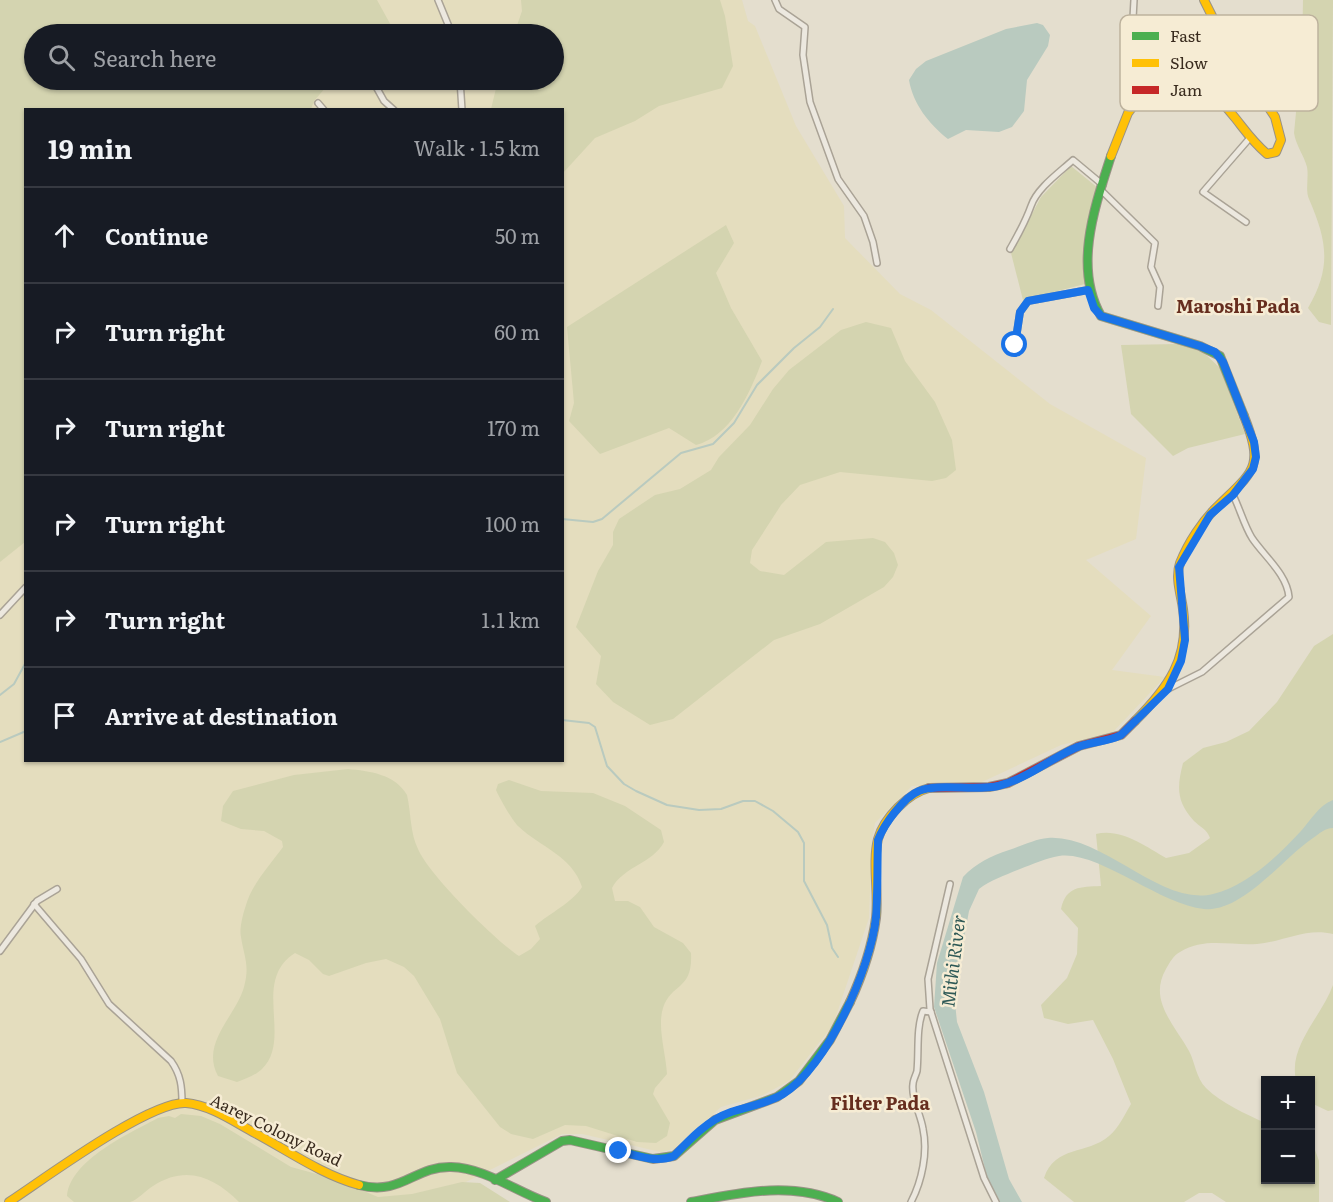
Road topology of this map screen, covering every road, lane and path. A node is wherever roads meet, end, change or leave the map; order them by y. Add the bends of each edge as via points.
1 (438, 0) edge
2 (775, 0) edge
3 (1134, 0) edge
4 (1204, 0) edge
5 (1133, 15) edge
6 (1212, 15) edge
7 (448, 24) edge
8 (378, 90) edge
9 (461, 90) edge
10 (318, 103) dead end
11 (322, 108) edge
12 (392, 108) edge
13 (462, 108) edge
14 (1130, 111) edge
15 (1229, 111) edge
16 (1271, 111) edge
17 (1249, 139) junction
18 (1102, 188) junction
19 (1246, 222) dead end
20 (1010, 249) dead end
21 (877, 263) dead end
22 (1088, 290) junction
23 (1158, 306) dead end
24 (1015, 345) dead end
25 (1233, 495) junction
26 (24, 589) edge
27 (0, 602) edge
28 (9, 606) junction
29 (0, 615) edge
30 (1168, 689) junction
31 (950, 884) dead end
32 (57, 889) dead end
33 (34, 904) junction
34 (0, 951) edge
35 (931, 1012) junction
36 (182, 1103) junction
37 (495, 1180) junction
38 (716, 1200) edge
39 (9, 1202) edge
40 (546, 1202) edge
41 (691, 1202) edge
42 (838, 1202) edge
43 (911, 1202) edge
44 (996, 1202) edge

1 - 7 street
2 - 21 street via 779,9 805,27 803,55 810,102 838,179 864,216
3 - 5 street
4 - 6 street
8 - 12 street
9 - 13 street
10 - 11 street
14 - 18 street
15 - 17 street
16 - 17 street via 1281,140 1276,152 1267,154
17 - 19 street via 1203,192
18 - 20 street via 1073,160 1041,191
18 - 22 street via 1089,255
18 - 23 street via 1155,243 1151,267 1160,287
22 - 24 street via 1028,301 1020,312
22 - 25 street via 1101,316 1200,346 1220,356 1254,442 1256,457 1253,469
25 - 30 street via 1210,515 1179,567 1185,640 1181,661
25 - 30 street via 1249,532 1269,557 1289,597 1202,672
26 - 28 street
27 - 28 street
28 - 29 street
30 - 37 street via 1112,740 1072,749 1024,777 997,786 925,789 908,799 878,840 876,919 846,1011 830,1042 795,1086 760,1105 708,1124 674,1156 653,1159 562,1141
31 - 35 street via 928,979
32 - 33 street
33 - 34 street
33 - 36 street via 81,959 108,1004 171,1061 182,1085
35 - 43 street via 923,1011 919,1022 921,1031 912,1083 924,1131 924,1154
35 - 44 street via 984,1178
36 - 37 street, Aarey Colony Road via 223,1115 354,1184 377,1191 393,1190 433,1170 450,1167 468,1169
36 - 39 street via 161,1106 142,1116
37 - 40 street, Aarey Colony Road
38 - 41 street
38 - 42 street via 810,1191

